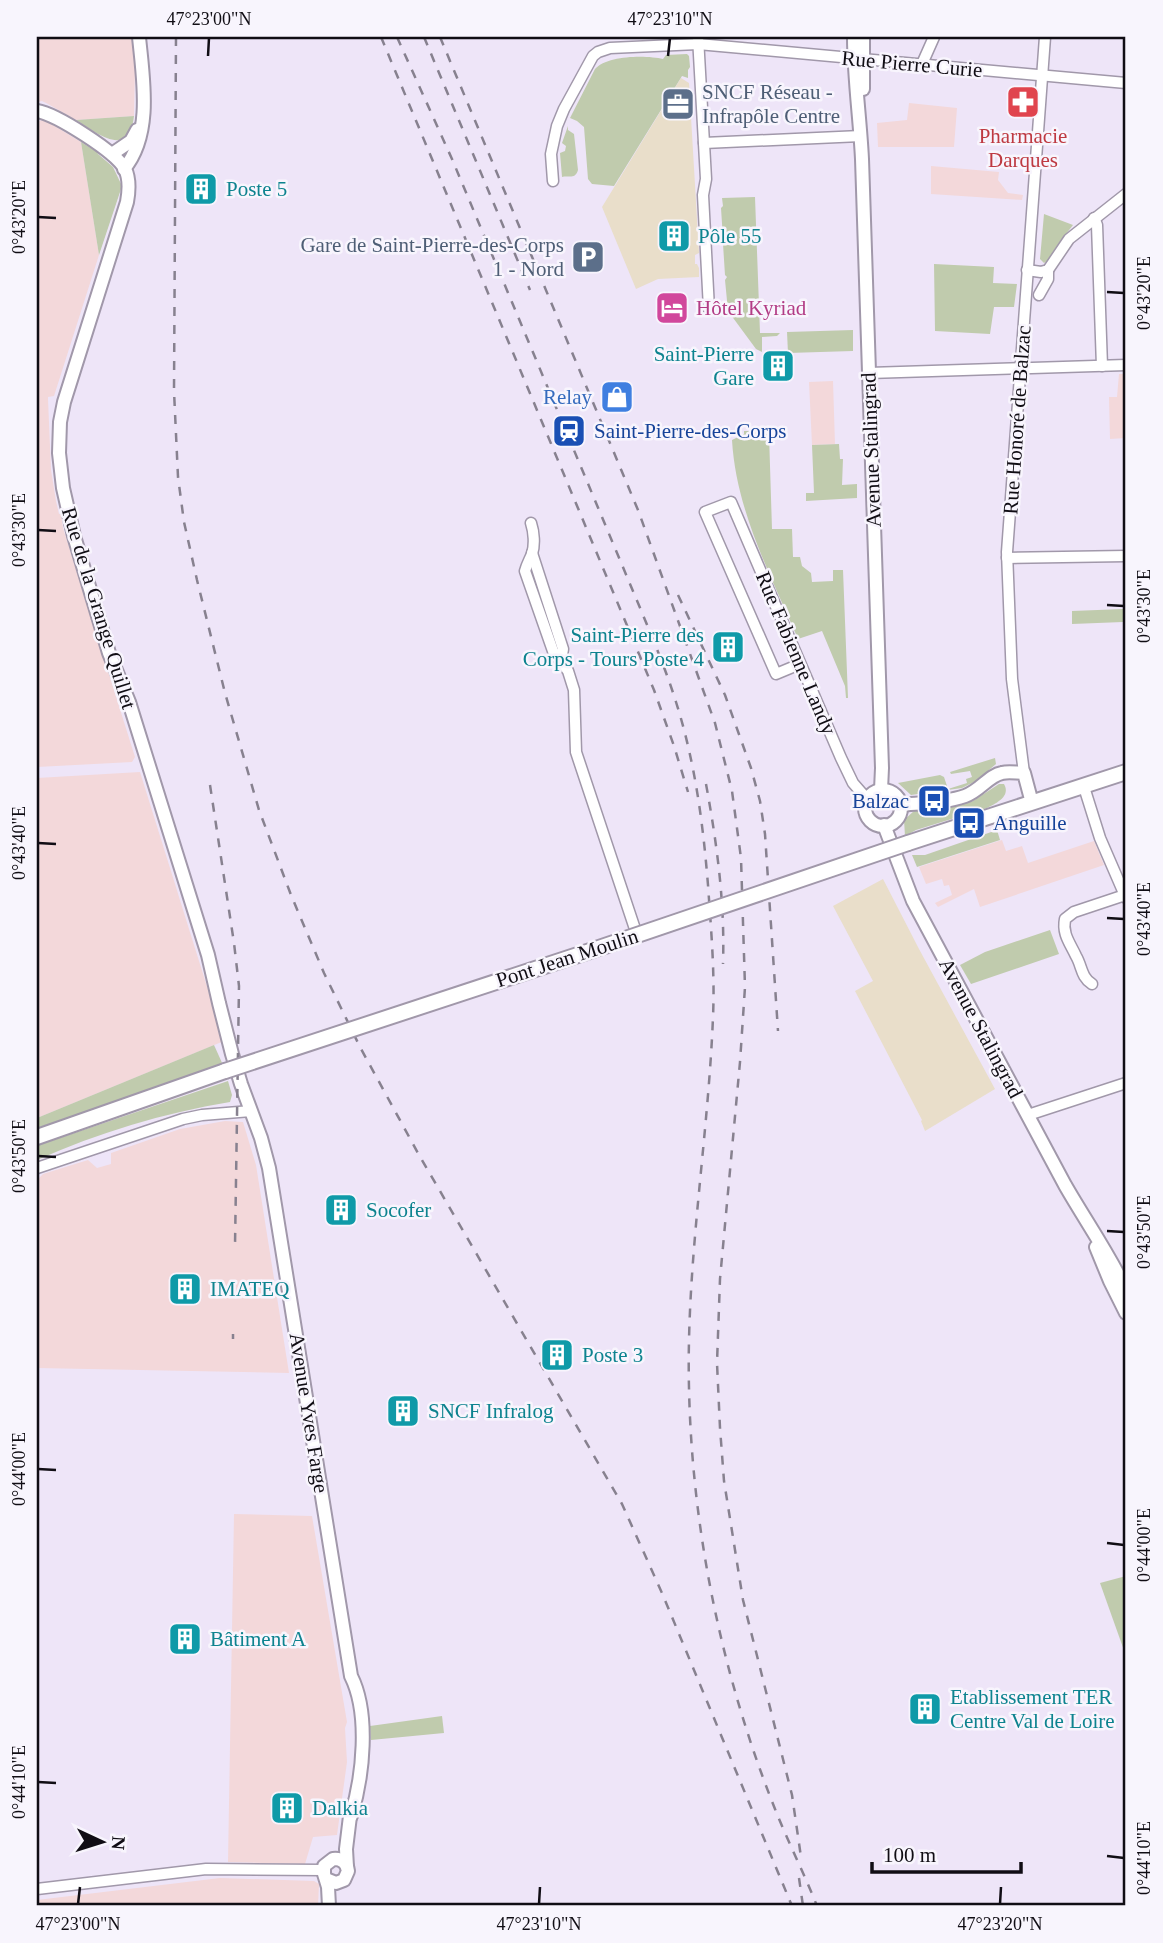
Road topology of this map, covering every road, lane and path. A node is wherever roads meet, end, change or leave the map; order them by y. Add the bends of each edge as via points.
1 (139, 37) edge
2 (854, 37) edge
3 (863, 37) edge
4 (934, 37) edge
5 (1045, 37) edge
6 (698, 40) edge
7 (859, 59) junction
8 (922, 64) junction
9 (1042, 76) junction
10 (1126, 83) edge
11 (143, 103) junction
12 (37, 111) edge
13 (861, 136) junction
14 (704, 143) junction
15 (112, 154) junction
16 (124, 169) junction
17 (552, 181) dead end
18 (1126, 194) edge
19 (1094, 218) junction
20 (1027, 270) junction
21 (1048, 270) junction
22 (1039, 295) dead end
23 (709, 309) dead end
24 (1126, 365) edge
25 (1102, 366) junction
26 (1020, 369) junction
27 (869, 373) junction
28 (531, 523) dead end
29 (1126, 556) edge
30 (1007, 558) junction
31 (800, 664) junction
32 (1126, 772) edge
33 (1024, 773) junction
34 (1084, 787) junction
35 (881, 790) junction
36 (867, 799) junction
37 (1032, 803) junction
38 (900, 805) junction
39 (884, 825) junction
40 (1126, 897) edge
41 (637, 934) junction
42 (1092, 984) dead end
43 (1126, 1083) edge
44 (251, 1111) junction
45 (1028, 1115) junction
46 (37, 1137) edge
47 (37, 1168) edge
48 (1089, 1227) junction
49 (1126, 1290) edge
50 (1126, 1313) edge
51 (347, 1838) junction
52 (333, 1859) junction
53 (347, 1867) junction
54 (325, 1875) junction
55 (344, 1880) junction
56 (37, 1889) edge
57 (329, 1906) edge
58 (335, 1906) edge

1 - 11 street
2 - 7 street, Avenue Stalingrad
3 - 7 street, Avenue Stalingrad
4 - 8 street
5 - 9 street, Rue Honoré de Balzac
6 - 7 street, Rue Pierre Curie
6 - 14 street
6 - 17 street, Rue Pierre Curie via 610,48 593,56 557,126
7 - 8 street, Rue Pierre Curie
7 - 13 street, Avenue Stalingrad via 855,88
8 - 9 street, Rue Pierre Curie
9 - 10 street, Rue Pierre Curie
9 - 20 street, Rue Honoré de Balzac
11 - 15 street via 134,136
11 - 16 street via 139,141
12 - 15 street
13 - 14 street
13 - 27 street, Avenue Stalingrad
14 - 23 street
15 - 16 street
16 - 44 street, Rue de la Grange Quillet via 127,202 60,422 63,488 109,653 129,702 208,955
18 - 19 street
19 - 21 street via 1069,239
19 - 25 street
20 - 21 street
20 - 26 street, Rue Honoré de Balzac
21 - 22 street
24 - 25 street
25 - 26 street
26 - 27 street
26 - 30 street, Rue Honoré de Balzac
27 - 35 street, Avenue Stalingrad
28 - 41 street via 534,540 525,571 553,651 568,671 574,690 576,752
29 - 30 street
30 - 33 street, Rue Honoré de Balzac via 1012,679
31 - 31 street, Rue Fabienne Landy via 776,674 705,512 732,502
31 - 36 street, Rue Fabienne Landy via 853,783
32 - 34 main road, Pont Jean Moulin
33 - 37 street, Rue Honoré de Balzac
33 - 38 street via 998,774 960,798
34 - 37 main road, Pont Jean Moulin
34 - 40 street
35 - 36 street
35 - 38 street via 891,792
36 - 39 street via 867,815 873,823
37 - 41 main road, Pont Jean Moulin, bridge
38 - 39 street via 895,821
39 - 45 street, Avenue Stalingrad via 913,901
40 - 42 street via 1074,912 1065,919 1069,944
41 - 46 main road, Pont Jean Moulin, bridge
43 - 45 street
44 - 47 street via 183,1119
44 - 51 street, Avenue Yves Farge via 269,1168 364,1742
45 - 48 street, Avenue Stalingrad
48 - 49 street, Avenue Stalingrad
48 - 50 street, Avenue Stalingrad
51 - 52 street, Avenue Yves Farge
51 - 53 street, Avenue Yves Farge
52 - 53 street
52 - 54 street via 326,1863
53 - 55 street
54 - 55 street via 336,1882
54 - 56 street via 206,1869
54 - 57 street
55 - 58 street

